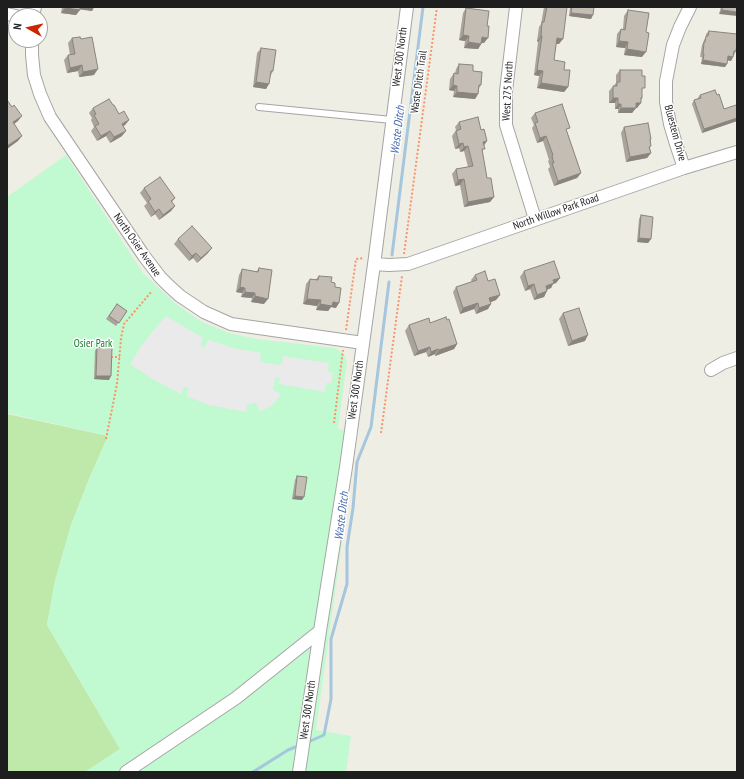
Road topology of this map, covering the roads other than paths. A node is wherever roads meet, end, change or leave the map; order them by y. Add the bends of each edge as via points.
1 (407, 7) edge
2 (516, 7) edge
3 (690, 7) edge
4 (32, 48) edge
5 (259, 107) dead end
6 (392, 120) junction
7 (737, 152) edge
8 (684, 168) junction
9 (535, 219) junction
10 (374, 264) junction
11 (363, 343) junction
12 (737, 358) edge
13 (712, 370) dead end
14 (320, 630) junction
15 (126, 772) edge
16 (299, 772) edge

1 - 6 street, West 300 North
2 - 9 street, West 275 North via 506,91 506,125
3 - 8 street, Bluestem Drive via 673,45 666,81 670,124
4 - 11 street, North Osier Avenue via 34,74 50,117 144,256 160,277 180,296 204,312 231,324
5 - 6 lane
6 - 10 street, West 300 North
7 - 8 street, North Willow Park Road
8 - 9 street, North Willow Park Road
9 - 10 street, North Willow Park Road via 408,264
10 - 11 street, West 300 North
11 - 14 street, West 300 North
12 - 13 street
14 - 15 street via 236,698
14 - 16 street, West 300 North

